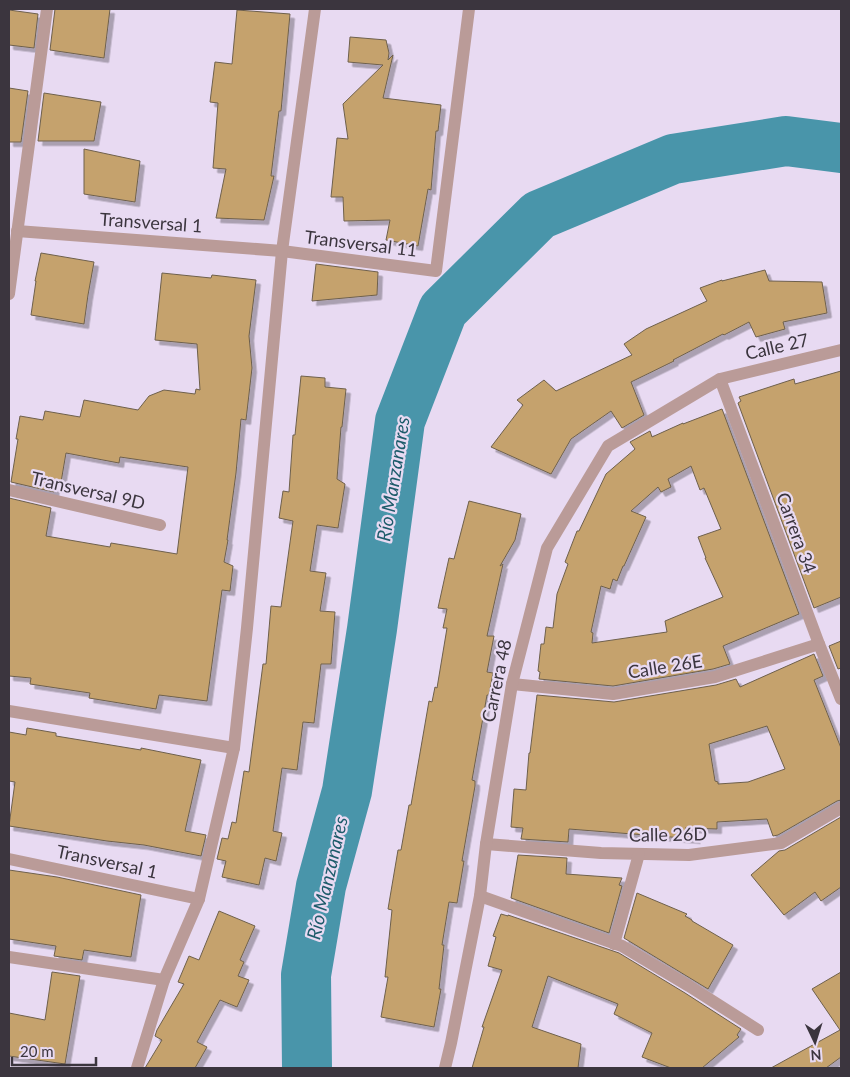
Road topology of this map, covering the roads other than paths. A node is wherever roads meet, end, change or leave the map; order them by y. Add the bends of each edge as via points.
1 (47, 9) edge
2 (315, 9) edge
3 (469, 9) edge
4 (17, 231) junction
5 (282, 251) junction
6 (9, 294) edge
7 (841, 350) edge
8 (720, 379) junction
9 (9, 490) edge
10 (160, 525) dead end
11 (819, 644) junction
12 (512, 684) junction
13 (841, 699) edge
14 (9, 711) edge
15 (234, 748) junction
16 (841, 808) edge
17 (486, 844) junction
18 (639, 854) junction
19 (9, 859) edge
20 (480, 896) junction
21 (199, 899) junction
22 (614, 944) junction
23 (9, 957) edge
24 (164, 980) junction
25 (758, 1030) dead end
26 (137, 1068) edge
27 (445, 1068) edge

1 - 4 street
2 - 5 street
3 - 5 street, Transversal 11 via 436,271
4 - 5 street, Transversal 1
4 - 6 street
5 - 15 street
7 - 8 street, Calle 27
8 - 11 street, Carrera 34
8 - 12 street, Carrera 48 via 608,446 547,548
9 - 10 street, Transversal 9D
11 - 12 street, Calle 26E via 715,677 613,694
11 - 13 street, Carrera 34
12 - 17 street, Carrera 48
14 - 15 street
15 - 21 street
16 - 18 street, Calle 26D via 781,843 689,855
17 - 18 street, Calle 26D
17 - 20 street, Carrera 48
18 - 22 street
19 - 21 street, Transversal 1
20 - 22 street
20 - 27 street, Carrera 48
21 - 24 street
22 - 25 street
23 - 24 street
24 - 26 street

